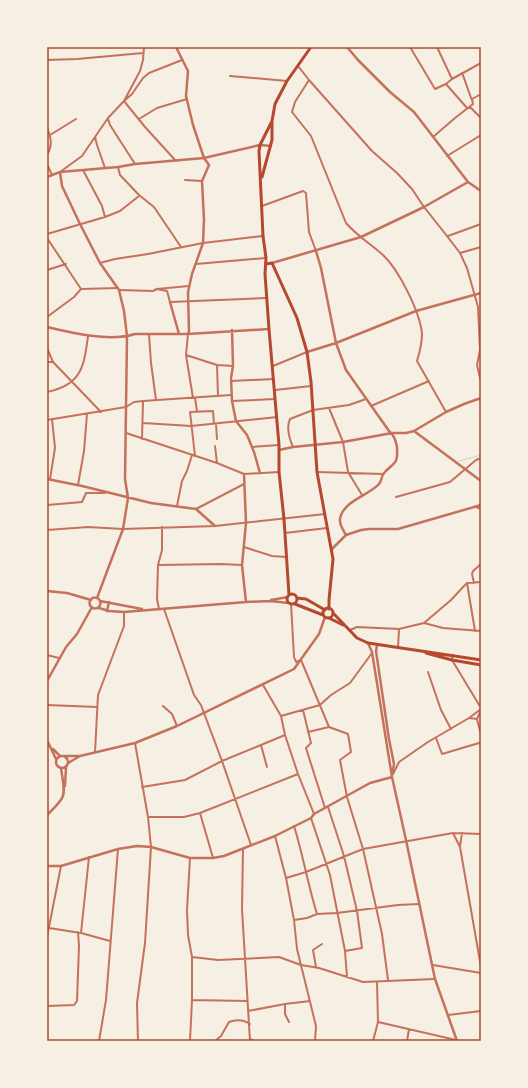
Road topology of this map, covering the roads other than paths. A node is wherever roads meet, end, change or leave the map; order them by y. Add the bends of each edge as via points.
1 (144, 47) edge
2 (176, 47) edge
3 (313, 47) edge
4 (347, 47) edge
5 (410, 47) edge
6 (437, 47) edge
7 (144, 53) junction
8 (47, 60) edge
9 (182, 60) junction
10 (481, 63) edge
11 (298, 66) junction
12 (462, 73) junction
13 (230, 76) dead end
14 (452, 79) junction
15 (309, 80) junction
16 (287, 81) junction
17 (446, 84) junction
18 (481, 94) edge
19 (187, 99) junction
20 (124, 100) junction
21 (472, 100) junction
22 (467, 108) junction
23 (108, 118) junction
24 (481, 118) edge
25 (76, 119) dead end
26 (138, 119) junction
27 (272, 121) junction
28 (47, 127) edge
29 (50, 135) junction
30 (481, 135) edge
31 (95, 136) junction
32 (433, 137) junction
33 (260, 145) junction
34 (271, 146) junction
35 (47, 155) edge
36 (447, 156) junction
37 (204, 158) junction
38 (176, 161) junction
39 (47, 164) edge
40 (135, 164) junction
41 (118, 167) junction
42 (105, 168) junction
43 (82, 169) junction
44 (60, 172) junction
45 (52, 175) junction
46 (47, 177) edge
47 (185, 180) dead end
48 (202, 181) junction
49 (261, 181) junction
50 (468, 182) junction
51 (481, 191) edge
52 (139, 195) junction
53 (262, 206) junction
54 (424, 208) junction
55 (105, 217) junction
56 (80, 224) junction
57 (481, 224) edge
58 (47, 234) edge
59 (263, 236) junction
60 (448, 236) junction
61 (361, 237) junction
62 (47, 238) edge
63 (203, 243) junction
64 (182, 247) junction
65 (481, 247) edge
66 (316, 251) junction
67 (460, 253) junction
68 (266, 258) junction
69 (100, 263) junction
70 (272, 263) junction
71 (66, 264) junction
72 (196, 264) junction
73 (266, 264) junction
74 (47, 270) edge
75 (189, 286) junction
76 (81, 289) junction
77 (118, 289) junction
78 (156, 289) junction
79 (481, 293) edge
80 (475, 295) junction
81 (267, 298) junction
82 (170, 302) junction
83 (188, 302) junction
84 (416, 311) junction
85 (47, 317) edge
86 (47, 327) edge
87 (269, 329) junction
88 (232, 330) junction
89 (179, 334) junction
90 (188, 334) junction
91 (149, 335) junction
92 (88, 336) junction
93 (127, 336) junction
94 (336, 343) junction
95 (47, 348) edge
96 (480, 350) edge
97 (307, 352) junction
98 (186, 355) junction
99 (47, 362) edge
100 (53, 362) junction
101 (217, 365) junction
102 (233, 366) junction
103 (273, 366) junction
104 (274, 379) junction
105 (231, 381) junction
106 (429, 381) junction
107 (72, 382) junction
108 (481, 382) edge
109 (311, 386) junction
110 (275, 390) junction
111 (47, 392) edge
112 (218, 395) junction
113 (231, 395) junction
114 (194, 398) junction
115 (481, 398) edge
116 (276, 399) junction
117 (366, 399) junction
118 (143, 400) junction
119 (156, 400) junction
120 (232, 401) junction
121 (371, 406) junction
122 (126, 407) junction
123 (330, 408) junction
124 (313, 410) junction
125 (101, 412) junction
126 (197, 412) junction
127 (446, 412) junction
128 (87, 414) junction
129 (277, 417) junction
130 (52, 419) junction
131 (47, 420) edge
132 (236, 421) junction
133 (143, 423) junction
134 (215, 424) junction
135 (192, 426) junction
136 (414, 431) junction
137 (126, 433) junction
138 (392, 433) junction
139 (142, 439) junction
140 (217, 439) dead end
141 (343, 442) junction
142 (279, 445) junction
143 (316, 445) junction
144 (215, 446) dead end
145 (251, 447) junction
146 (293, 447) junction
147 (279, 450) junction
148 (192, 455) junction
149 (195, 456) junction
150 (481, 458) edge
151 (217, 463) junction
152 (465, 470) junction
153 (279, 472) junction
154 (317, 472) junction
155 (348, 472) junction
156 (260, 473) junction
157 (244, 474) junction
158 (383, 474) junction
159 (49, 480) edge
160 (481, 482) edge
161 (244, 484) junction
162 (78, 485) junction
163 (107, 492) junction
164 (362, 495) junction
165 (396, 497) dead end
166 (128, 498) junction
167 (47, 505) edge
168 (481, 505) edge
169 (177, 506) junction
170 (475, 507) junction
171 (196, 509) junction
172 (481, 509) edge
173 (325, 514) junction
174 (284, 519) junction
175 (246, 523) junction
176 (215, 526) junction
177 (162, 527) junction
178 (328, 528) junction
179 (123, 529) junction
180 (47, 530) edge
181 (285, 533) junction
182 (346, 535) junction
183 (244, 547) junction
184 (332, 549) junction
185 (287, 558) junction
186 (481, 564) edge
187 (158, 565) junction
188 (242, 565) junction
189 (481, 582) edge
190 (467, 583) junction
191 (474, 583) junction
192 (47, 591) edge
193 (289, 596) junction
194 (97, 598) junction
195 (297, 598) junction
196 (91, 600) junction
197 (100, 601) junction
198 (270, 601) junction
199 (109, 602) junction
200 (246, 602) junction
201 (292, 604) junction
202 (92, 607) junction
203 (98, 608) junction
204 (159, 609) junction
205 (164, 609) junction
206 (329, 609) junction
207 (107, 610) junction
208 (146, 610) junction
209 (325, 610) junction
210 (124, 612) junction
211 (333, 613) junction
212 (324, 616) junction
213 (329, 618) junction
214 (424, 623) junction
215 (344, 626) junction
216 (399, 629) junction
217 (350, 630) junction
218 (475, 631) junction
219 (481, 631) edge
220 (368, 643) junction
221 (377, 644) junction
222 (398, 648) junction
223 (415, 650) junction
224 (372, 652) junction
225 (47, 655) edge
226 (453, 655) junction
227 (60, 659) junction
228 (301, 660) junction
229 (452, 660) junction
230 (481, 660) edge
231 (481, 665) edge
232 (428, 672) dead end
233 (47, 681) edge
234 (263, 685) junction
235 (47, 705) edge
236 (320, 705) junction
237 (163, 706) dead end
238 (97, 707) junction
239 (481, 709) edge
240 (303, 710) junction
241 (203, 713) junction
242 (281, 716) junction
243 (469, 718) junction
244 (477, 719) junction
245 (177, 726) junction
246 (329, 727) junction
247 (480, 728) edge
248 (451, 729) junction
249 (308, 732) junction
250 (285, 735) junction
251 (481, 735) edge
252 (436, 738) junction
253 (47, 740) edge
254 (135, 743) junction
255 (481, 744) edge
256 (261, 745) junction
257 (51, 748) junction
258 (95, 752) junction
259 (60, 756) junction
260 (64, 756) junction
261 (80, 756) junction
262 (56, 760) junction
263 (222, 760) junction
264 (67, 764) junction
265 (267, 767) dead end
266 (61, 768) junction
267 (298, 774) junction
268 (392, 777) junction
269 (142, 787) junction
270 (64, 792) junction
271 (347, 797) junction
272 (235, 800) junction
273 (327, 808) junction
274 (200, 813) junction
275 (314, 814) junction
276 (47, 816) edge
277 (148, 817) junction
278 (311, 818) junction
279 (294, 826) junction
280 (453, 833) junction
281 (462, 833) junction
282 (481, 834) edge
283 (275, 836) junction
284 (406, 840) junction
285 (251, 844) junction
286 (151, 847) junction
287 (460, 847) junction
288 (243, 848) junction
289 (118, 849) junction
290 (362, 849) junction
291 (344, 856) junction
292 (89, 858) junction
293 (190, 858) junction
294 (212, 858) junction
295 (327, 863) junction
296 (47, 866) edge
297 (61, 866) junction
298 (306, 872) junction
299 (286, 878) junction
300 (419, 904) junction
301 (375, 908) junction
302 (357, 911) junction
303 (337, 913) junction
304 (317, 914) junction
305 (294, 920) junction
306 (49, 928) junction
307 (79, 933) junction
308 (47, 937) edge
309 (110, 941) junction
310 (322, 944) dead end
311 (345, 951) junction
312 (192, 957) junction
313 (245, 959) junction
314 (301, 965) junction
315 (433, 965) junction
316 (316, 967) junction
317 (481, 967) edge
318 (481, 973) edge
319 (346, 976) junction
320 (435, 979) junction
321 (388, 980) junction
322 (377, 982) junction
323 (192, 1000) junction
324 (247, 1001) junction
325 (310, 1001) junction
326 (285, 1004) junction
327 (47, 1006) edge
328 (248, 1011) junction
329 (481, 1011) edge
330 (447, 1015) junction
331 (289, 1022) dead end
332 (378, 1022) junction
333 (250, 1024) junction
334 (409, 1029) junction
335 (250, 1040) edge
336 (99, 1041) edge
337 (138, 1041) edge
338 (190, 1041) edge
339 (215, 1041) edge
340 (254, 1041) edge
341 (315, 1041) edge
342 (373, 1041) edge
343 (407, 1041) edge
344 (457, 1041) edge

1 - 7 street
2 - 9 street
3 - 11 main road
4 - 32 street via 390,92 414,112
5 - 17 street via 435,89
6 - 14 street
7 - 8 street
7 - 20 street via 140,71
9 - 19 street via 188,72
9 - 20 street via 149,73
10 - 12 street
11 - 15 street
11 - 16 main road
12 - 14 street
12 - 21 street
13 - 16 street
14 - 17 street
15 - 54 street via 372,151 412,189
15 - 61 street via 295,102 292,112 311,136 346,224
16 - 27 main road via 275,104
17 - 22 street
18 - 21 street
19 - 26 street via 157,108
19 - 37 street
20 - 23 street
20 - 26 street
21 - 22 street via 473,104
22 - 24 street via 471,108
22 - 32 street
23 - 31 street
23 - 40 street
25 - 29 street
26 - 38 street
27 - 33 main road
27 - 34 main road
28 - 29 street
29 - 35 street via 51,147
30 - 36 street
31 - 42 street
31 - 44 street via 82,156
32 - 36 street
33 - 34 street
33 - 37 street
33 - 49 main road
34 - 49 main road
36 - 50 street
37 - 38 street
37 - 48 street via 209,165
38 - 40 street
39 - 45 street
40 - 41 street
41 - 42 street
41 - 52 street via 120,175
42 - 43 street
43 - 44 street
43 - 55 street via 102,206
44 - 45 street
44 - 56 street via 62,186
45 - 46 street
47 - 48 street
48 - 63 street
49 - 53 main road
50 - 51 street
50 - 54 street
52 - 55 street via 120,211
52 - 64 street via 154,207
53 - 59 main road
53 - 66 street via 303,191 306,193 309,232
54 - 60 street
54 - 61 street
55 - 56 street
56 - 58 street
56 - 69 street
57 - 60 street
59 - 63 street
59 - 68 main road
60 - 67 street
61 - 66 street
61 - 84 street via 395,268
62 - 71 street
63 - 64 street
63 - 72 street
64 - 69 street
65 - 67 street
66 - 70 street
66 - 94 street
67 - 80 street
68 - 72 street
68 - 73 main road
69 - 77 street
70 - 73 main road
70 - 97 main road via 297,318
71 - 74 street
71 - 76 street
72 - 75 street
73 - 81 main road
75 - 78 street
75 - 83 street
76 - 77 street
76 - 85 street
77 - 78 street
77 - 93 street
78 - 82 street via 167,291
79 - 80 street
80 - 84 street
80 - 96 street
81 - 83 street
81 - 87 main road
82 - 83 street
82 - 89 street
83 - 90 street
84 - 94 street
84 - 106 street via 422,332 422,348 417,361
86 - 92 street
87 - 88 street
87 - 103 main road
88 - 90 street
88 - 102 street
89 - 90 street
89 - 91 street
90 - 98 street
91 - 93 street
91 - 119 street
92 - 93 street
92 - 107 street via 86,356 80,373
93 - 122 street
94 - 97 street
94 - 117 street via 346,370
95 - 100 street
96 - 108 street via 477,365
97 - 103 street
97 - 109 main road
98 - 101 street
98 - 114 street
99 - 100 street
100 - 107 street
101 - 102 street
101 - 112 street
102 - 105 street
103 - 104 main road
104 - 105 street
104 - 110 main road
105 - 113 street
106 - 121 street
106 - 127 street
107 - 111 street
107 - 125 street
109 - 110 street
109 - 124 main road
110 - 116 main road
112 - 113 street
112 - 114 street
113 - 120 street
114 - 119 street
114 - 126 street
115 - 127 street
116 - 120 street
116 - 129 main road
117 - 121 street
117 - 123 street
118 - 119 street
118 - 122 street
118 - 133 street
120 - 132 street
121 - 138 street
122 - 125 street
122 - 137 street
123 - 124 street
123 - 141 street
124 - 143 main road
124 - 146 street via 290,419 289,436
125 - 128 street
126 - 134 street via 213,411
126 - 135 street via 190,412
127 - 136 street
128 - 130 street
128 - 162 street
129 - 132 street
129 - 142 main road
130 - 131 street
130 - 159 street via 55,448
132 - 134 street
132 - 145 street via 247,435
133 - 135 street
133 - 139 street
134 - 135 street
134 - 140 street
135 - 149 street
136 - 138 street
136 - 152 street
137 - 139 street
137 - 166 street via 125,478
138 - 141 street
138 - 158 street via 396,445 396,460
139 - 148 street
141 - 143 street
141 - 155 street
142 - 145 street
142 - 147 main road
143 - 146 street
143 - 154 main road
144 - 151 street
145 - 156 street
146 - 147 street
147 - 153 main road
148 - 149 street
148 - 169 street via 188,471 182,481
149 - 151 street
150 - 152 street
151 - 157 street
152 - 160 street
152 - 165 street via 450,482
153 - 156 street
153 - 174 main road
154 - 155 street
154 - 173 main road
155 - 158 street
155 - 164 street
156 - 157 street
157 - 161 street
158 - 164 street via 380,483
159 - 162 street
161 - 171 street
161 - 175 street
162 - 163 street
163 - 166 street
163 - 167 street via 86,493 82,502
164 - 182 street via 341,513 340,525
166 - 169 street
166 - 179 street
168 - 170 street
169 - 171 street
170 - 172 street
170 - 182 street via 398,529 369,529
171 - 176 street
173 - 174 street
173 - 178 main road
174 - 175 street
174 - 181 main road
175 - 176 street
175 - 183 street
176 - 177 street
177 - 179 street
177 - 187 street via 162,550
178 - 181 street
178 - 184 main road
179 - 180 street via 88,527
179 - 194 street
181 - 185 main road
182 - 184 street
183 - 185 street
183 - 188 street
184 - 206 main road
185 - 193 main road
186 - 191 street via 473,570
187 - 188 street
187 - 204 street via 156,599
188 - 200 street
189 - 191 street
190 - 191 street
190 - 214 street
190 - 218 street
192 - 196 street via 67,593
193 - 195 main road via 294,595
193 - 198 street
193 - 201 main road via 287,600
194 - 196 street
194 - 197 street
195 - 201 main road via 297,602
195 - 209 main road via 306,599
196 - 202 street
197 - 199 street
197 - 203 street
198 - 200 street
198 - 201 street
199 - 207 street
199 - 208 street
200 - 205 street
201 - 212 main road
201 - 228 street via 294,657 296,662
202 - 203 street
202 - 227 street
203 - 207 street
204 - 205 street
204 - 208 street
205 - 241 street via 194,695
206 - 209 main road
206 - 211 main road
207 - 210 street
208 - 210 street
209 - 212 main road
210 - 238 street via 124,626 98,695
211 - 213 main road
211 - 215 main road
212 - 213 main road
212 - 228 street via 319,634
213 - 215 main road
214 - 216 street
214 - 218 street
215 - 217 main road
216 - 217 street via 357,627
216 - 222 street
217 - 220 main road via 357,638
218 - 219 street
220 - 221 main road
220 - 224 street
221 - 222 main road
221 - 268 street via 394,764
222 - 223 main road
223 - 226 main road
223 - 229 main road
224 - 236 street via 350,683
224 - 268 street
225 - 227 street
226 - 229 street
226 - 230 main road
227 - 233 street
228 - 234 street via 294,669
228 - 236 street
229 - 231 main road
229 - 239 street
232 - 248 street via 441,710
234 - 241 street
234 - 242 street
235 - 238 street
236 - 240 street
236 - 246 street
237 - 245 street via 172,714
238 - 258 street
239 - 243 street
239 - 244 street
240 - 242 street
240 - 249 street
241 - 245 street
241 - 263 street
242 - 250 street
243 - 244 street
243 - 248 street
244 - 247 street
245 - 254 street
246 - 249 street
246 - 271 street via 348,734 351,752 340,760
247 - 251 street
248 - 252 street
249 - 273 street via 311,743 306,748
250 - 256 street
250 - 267 street
252 - 255 street via 442,754
252 - 268 street via 399,762
253 - 257 street
254 - 258 street
254 - 269 street
256 - 263 street
256 - 265 street
257 - 259 street
257 - 262 street
258 - 261 street
259 - 260 street
259 - 262 street
260 - 261 street
260 - 264 street
261 - 264 street
262 - 266 street
263 - 269 street via 184,780
263 - 272 street
264 - 266 street
264 - 270 street
266 - 270 street
267 - 272 street
267 - 275 street
268 - 271 street via 370,783
268 - 284 street
269 - 277 street
270 - 276 street via 61,802
271 - 273 street
271 - 290 street
272 - 274 street
272 - 285 street
273 - 275 street
273 - 291 street
274 - 277 street via 184,817
274 - 294 street
275 - 278 street
277 - 286 street
278 - 279 street
278 - 295 street
279 - 283 street
279 - 298 street
280 - 281 street
280 - 284 street
280 - 287 street
281 - 282 street
281 - 287 street
283 - 285 street
283 - 299 street
284 - 290 street
284 - 300 street
285 - 288 street
286 - 289 street
286 - 293 street
286 - 337 street via 145,943 137,1002
287 - 317 street
288 - 294 street
288 - 313 street via 242,909
289 - 292 street
289 - 309 street
290 - 291 street
290 - 301 street
291 - 295 street
291 - 302 street
292 - 297 street
292 - 307 street
293 - 294 street
293 - 312 street via 187,910
295 - 298 street
295 - 303 street
296 - 297 street
297 - 306 street
298 - 299 street
298 - 304 street
299 - 305 street
300 - 301 street
300 - 315 street
301 - 302 street
301 - 321 street via 382,934
302 - 303 street
302 - 311 street via 362,948
303 - 304 street
303 - 311 street
304 - 305 street
305 - 314 street
306 - 307 street
306 - 308 street
307 - 309 street
307 - 327 street via 77,1001 74,1005
309 - 336 street via 106,1000
310 - 316 street via 313,950
311 - 319 street
312 - 313 street via 218,960
312 - 323 street
313 - 314 street via 279,957
313 - 324 street
314 - 316 street
314 - 325 street
315 - 318 street
315 - 320 street
316 - 319 street
319 - 322 street via 363,982
320 - 321 street
320 - 330 street
321 - 322 street
322 - 332 street
323 - 324 street
323 - 338 street
324 - 328 street
325 - 326 street
325 - 341 street via 316,1026
326 - 328 street
326 - 331 street via 285,1014
328 - 333 street
329 - 330 street
330 - 344 street
332 - 334 street
332 - 342 street
333 - 335 street
333 - 339 street via 244,1020 229,1022
334 - 343 street
334 - 344 street
335 - 340 street

